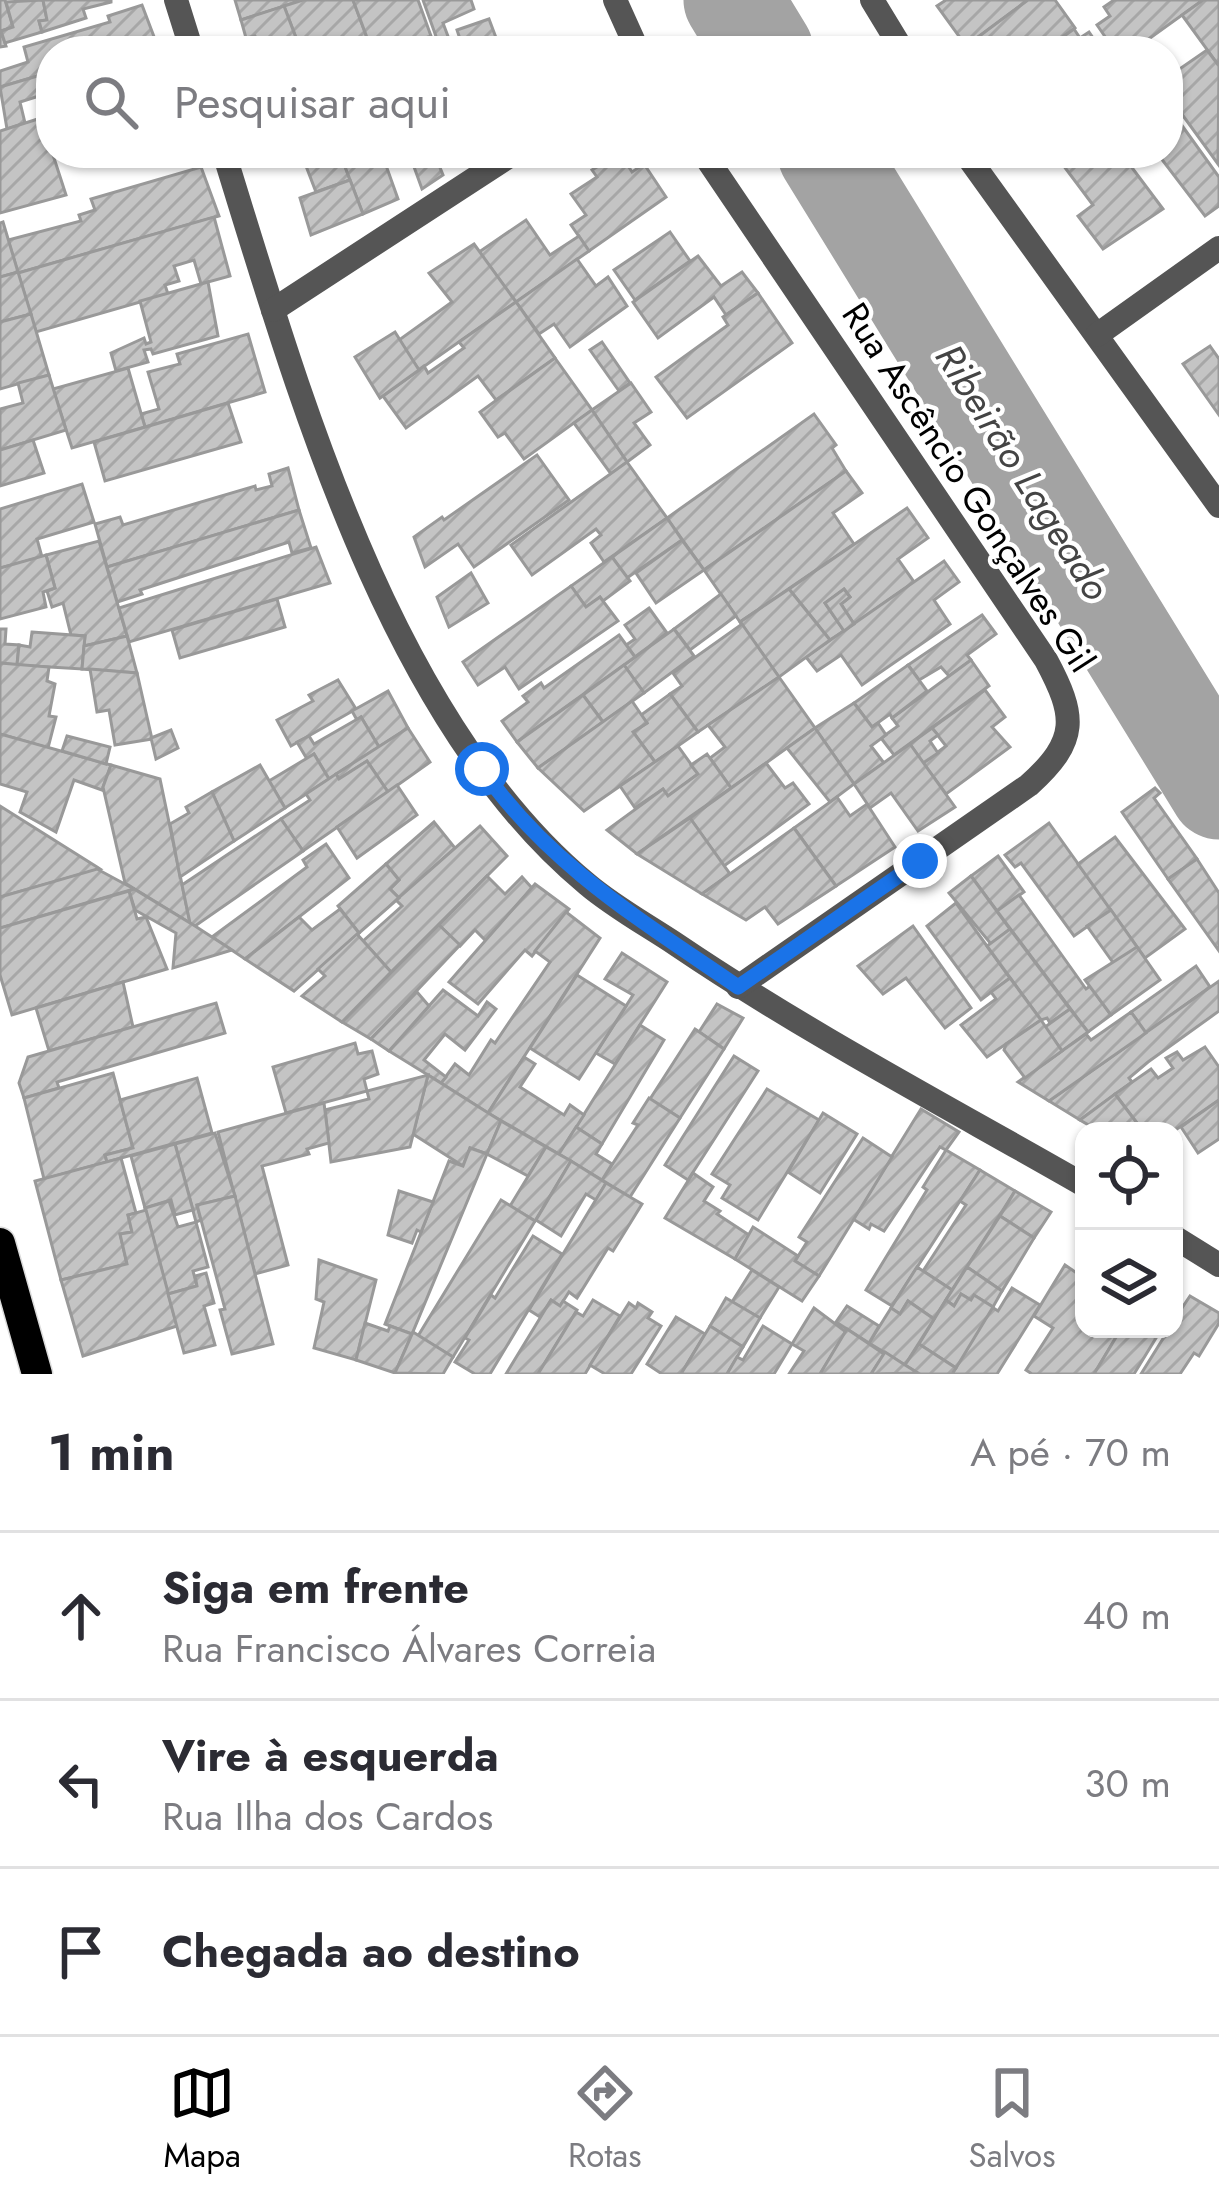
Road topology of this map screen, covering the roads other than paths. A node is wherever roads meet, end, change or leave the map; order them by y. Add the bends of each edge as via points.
1 (176, 0) edge
2 (615, 0) edge
3 (872, 0) edge
4 (187, 36) edge
5 (631, 36) edge
6 (894, 36) edge
7 (229, 168) edge
8 (491, 168) edge
9 (713, 168) edge
10 (976, 168) edge
11 (1219, 248) edge
12 (272, 310) junction
13 (1096, 335) junction
14 (1219, 506) edge
15 (738, 987) junction
16 (1075, 1180) edge
17 (0, 1243) edge
18 (1183, 1243) edge
19 (1219, 1265) edge
20 (37, 1374) edge

1 - 4 street
2 - 5 street
3 - 6 street
7 - 12 street
8 - 12 street
9 - 15 street, Rua Ascêncio Gonçalves Gil via 1046,660 1071,724 1062,748 1029,785
10 - 13 street
11 - 13 street
12 - 15 street via 362,556 440,708 503,800 587,884
13 - 14 street
15 - 16 street
17 - 20 main road
18 - 19 street

